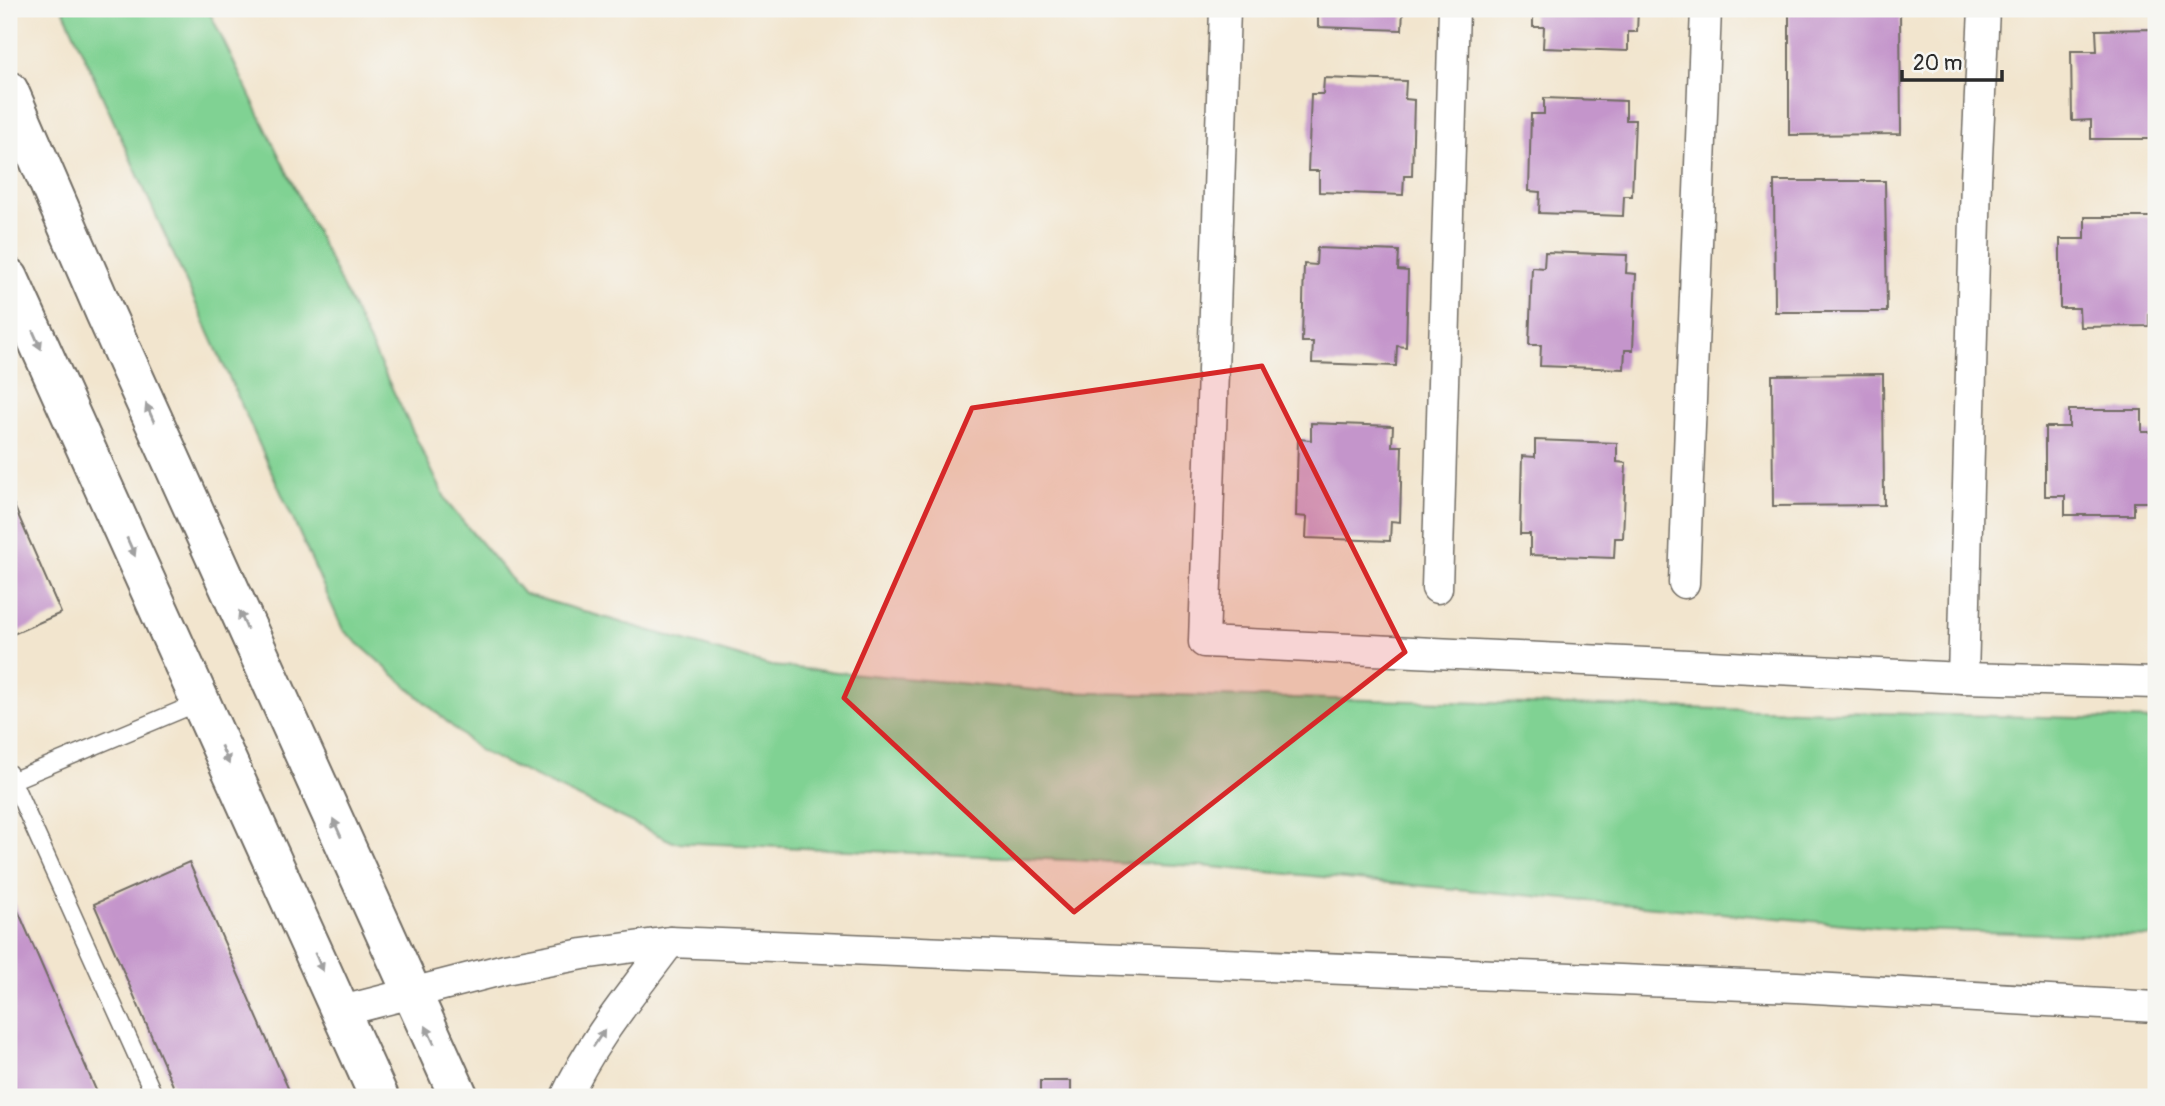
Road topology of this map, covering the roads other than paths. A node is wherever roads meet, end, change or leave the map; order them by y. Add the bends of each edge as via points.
1 (1224, 9) edge
2 (1454, 9) edge
3 (1706, 9) edge
4 (1984, 9) edge
5 (9, 91) edge
6 (9, 278) edge
7 (1684, 583) dead end
8 (1437, 588) dead end
9 (1963, 678) junction
10 (2156, 682) edge
11 (201, 702) junction
12 (10, 779) edge
13 (670, 942) junction
14 (411, 993) junction
15 (2156, 1007) edge
16 (342, 1012) junction
17 (155, 1097) edge
18 (379, 1097) edge
19 (459, 1097) edge
20 (566, 1097) edge

1 - 9 street via 1204,642
2 - 8 street
3 - 7 street
4 - 9 street
14 -> 5 street
6 -> 11 street
9 - 10 street
11 - 12 lane
11 -> 16 street
12 - 17 lane
13 - 14 street via 505,969
13 - 15 street via 1784,986
20 -> 13 street via 609,1023
14 - 16 street
19 -> 14 street
16 - 18 street

